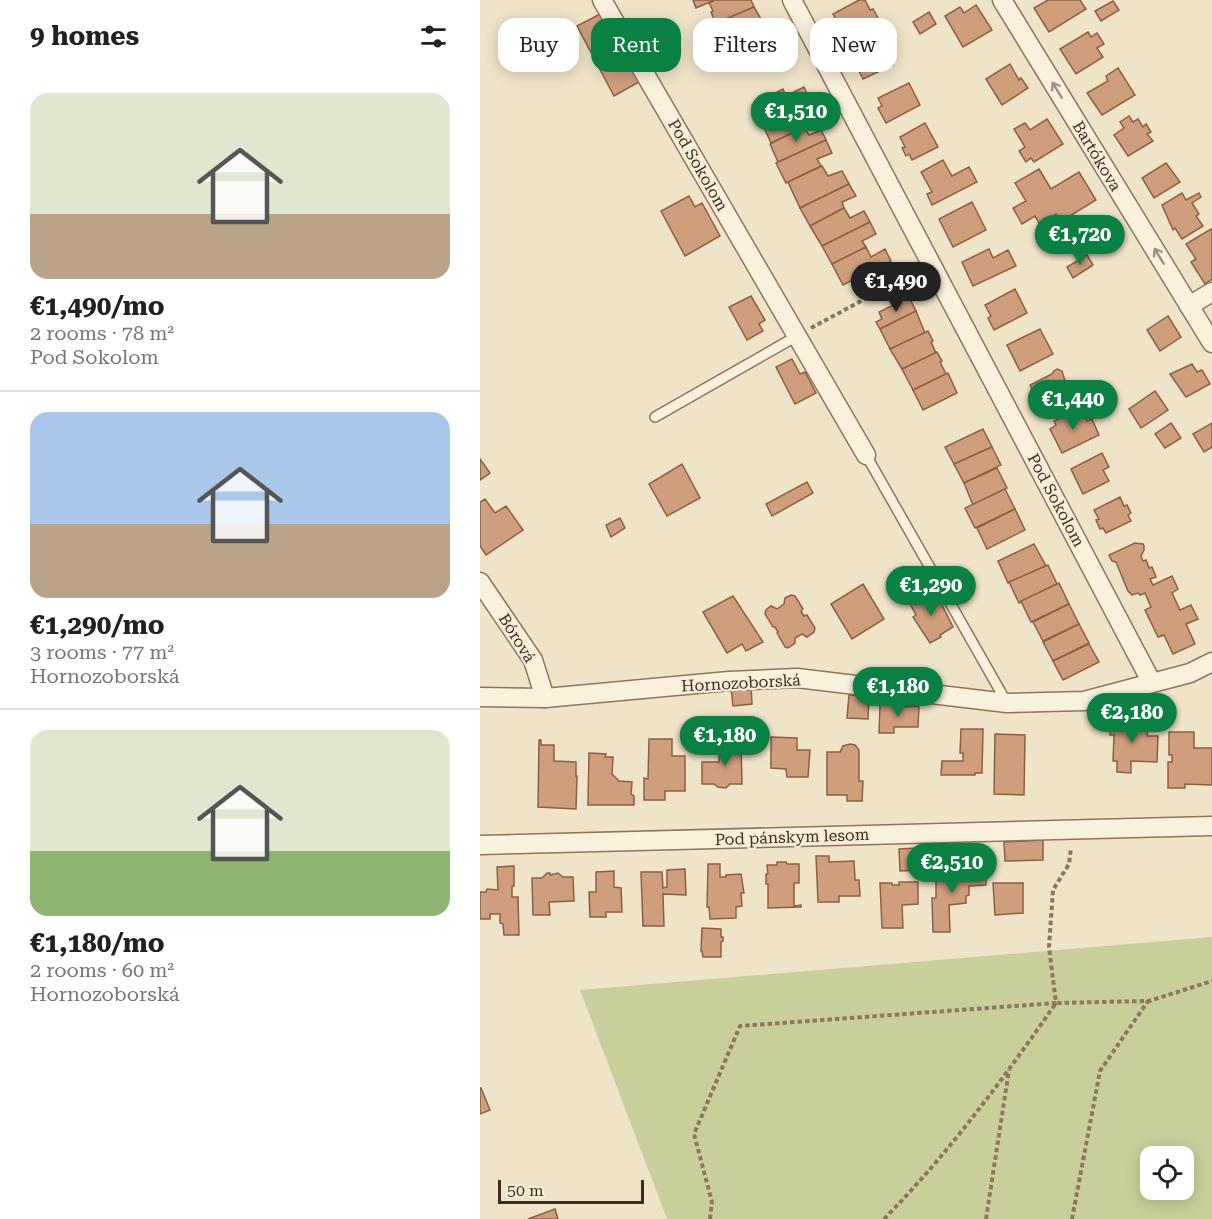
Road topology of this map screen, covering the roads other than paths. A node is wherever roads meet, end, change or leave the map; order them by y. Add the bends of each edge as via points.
1 (602, 0) edge
2 (792, 0) edge
3 (1002, 0) edge
4 (1212, 292) edge
5 (1189, 306) junction
6 (797, 336) junction
7 (1212, 343) edge
8 (656, 417) dead end
9 (866, 455) joint
10 (480, 582) edge
11 (1212, 662) edge
12 (1152, 683) junction
13 (480, 697) edge
14 (545, 698) junction
15 (1007, 703) junction
16 (1212, 826) edge
17 (480, 845) edge

1 - 6 street, Pod Sokolom
2 - 12 street, Pod Sokolom
5 -> 3 street, Bartókova
4 - 5 street
5 - 7 street, Bartókova
6 - 8 lane
6 - 9 street, Pod Sokolom
9 - 15 lane
10 - 14 street, Bórová via 533,660
11 - 12 street, Hornozoborská via 1190,673
12 - 15 street, Hornozoborská via 1084,701
13 - 14 street, Hornozoborská
14 - 15 street, Hornozoborská via 797,678
16 - 17 street, Pod pánskym lesom

